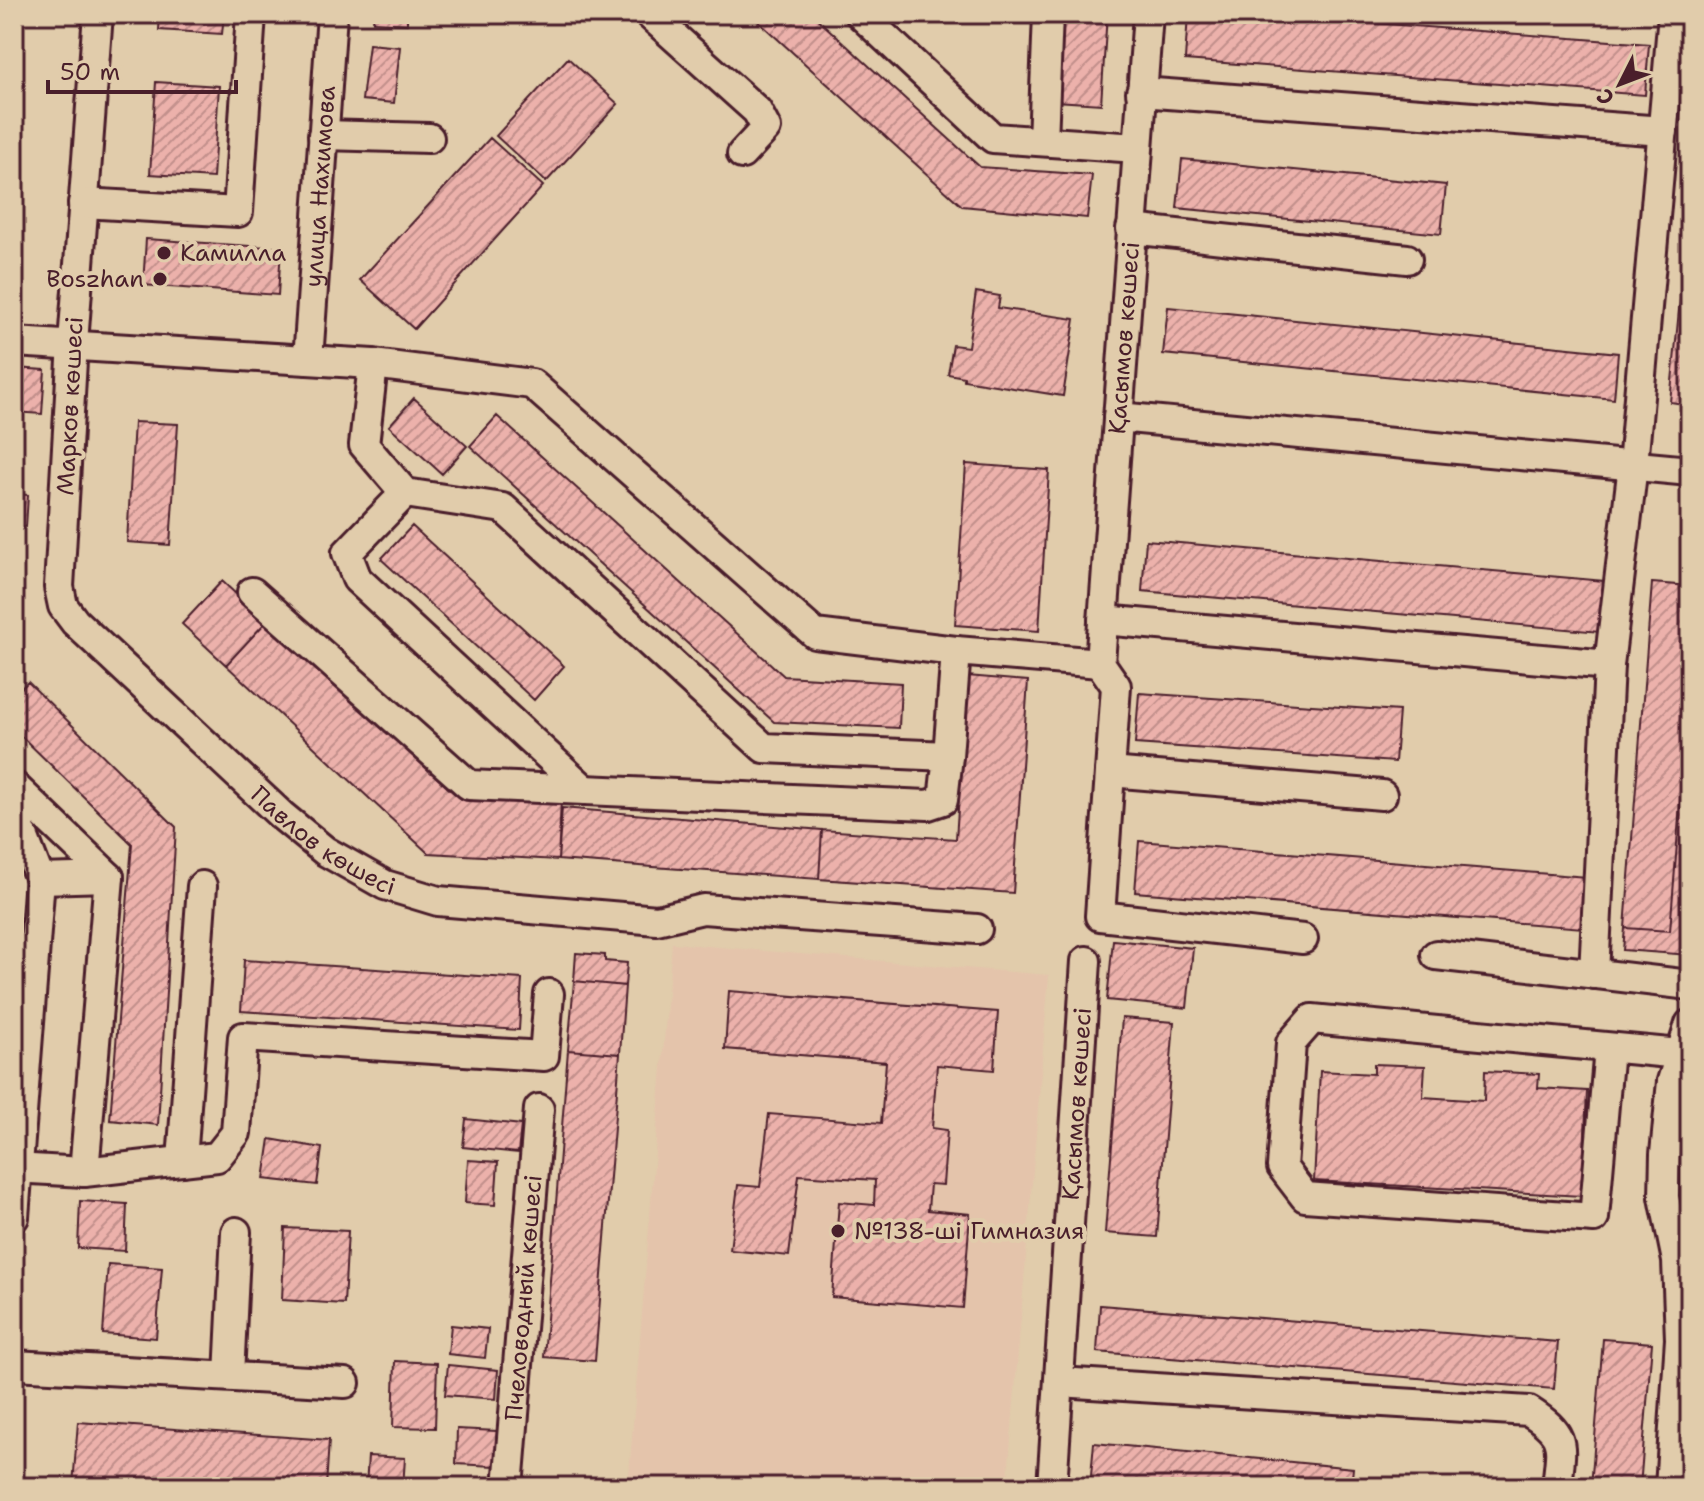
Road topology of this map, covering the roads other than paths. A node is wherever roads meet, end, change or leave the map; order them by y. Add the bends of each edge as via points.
1 (98, 14) edge
2 (251, 14) edge
3 (332, 14) edge
4 (649, 14) edge
5 (860, 14) edge
6 (1048, 14) edge
7 (1148, 14) edge
8 (1673, 14) edge
9 (1141, 92) junction
10 (1663, 131) junction
11 (323, 135) junction
12 (429, 138) dead end
13 (1043, 141) junction
14 (1137, 148) junction
15 (742, 154) dead end
16 (83, 203) junction
17 (1131, 229) junction
18 (1407, 259) dead end
19 (14, 342) edge
20 (73, 343) junction
21 (308, 360) junction
22 (373, 364) junction
23 (1118, 417) junction
24 (1633, 465) junction
25 (1690, 471) edge
26 (405, 493) junction
27 (252, 592) dead end
28 (63, 606) joint
29 (1103, 620) junction
30 (956, 651) junction
31 (1100, 663) junction
32 (1609, 665) junction
33 (948, 756) junction
34 (1110, 772) junction
35 (14, 786) edge
36 (585, 790) junction
37 (1382, 795) dead end
38 (14, 812) edge
39 (109, 877) junction
40 (40, 879) junction
41 (202, 886) dead end
42 (977, 929) dead end
43 (1303, 939) dead end
44 (1436, 955) dead end
45 (1086, 961) dead end
46 (1594, 974) junction
47 (1690, 985) edge
48 (549, 994) dead end
49 (1690, 1024) edge
50 (1609, 1048) junction
51 (1680, 1054) junction
52 (539, 1109) dead end
53 (182, 1161) junction
54 (16, 1168) edge
55 (84, 1172) junction
56 (14, 1217) edge
57 (236, 1232) dead end
58 (14, 1365) edge
59 (229, 1376) junction
60 (1059, 1382) junction
61 (345, 1383) dead end
62 (508, 1487) edge
63 (1052, 1487) edge
64 (1557, 1487) edge
65 (1670, 1487) edge

1 - 16 street, Марков көшесі
2 - 16 street via 238,212
3 - 11 street, улица Нахимова
4 - 15 street via 757,111 766,128
5 - 13 street via 993,138
6 - 13 street
7 - 9 street, Қасымов көшесі
8 - 10 street
9 - 10 street
9 - 14 street, Қасымов көшесі
10 - 24 street
11 - 12 street
11 - 21 street, улица Нахимова
13 - 14 street
14 - 17 street, Қасымов көшесі
16 - 20 street, Марков көшесі
17 - 18 street
17 - 23 street, Қасымов көшесі
19 - 20 street
20 - 21 street
20 - 28 street, Марков көшесі via 59,587
21 - 22 street
22 - 26 street via 364,445
22 - 30 street via 532,384 815,634
23 - 24 street
23 - 29 street, Қасымов көшесі
24 - 25 street
24 - 32 street
26 - 33 street via 503,508 764,748
26 - 36 street via 347,553 357,579
27 - 36 street via 469,785
28 - 42 street, Павлов көшесі via 281,815 325,851 385,885 438,901 657,920 703,909
29 - 31 street, Қасымов көшесі
29 - 32 street
30 - 31 street
30 - 33 street
31 - 34 street via 1116,686
32 - 46 street
33 - 36 street via 943,800 928,805
34 - 37 street
34 - 43 street via 1100,916
35 - 39 street
38 - 40 street
39 - 40 street
39 - 55 street
40 - 54 street
41 - 53 street
44 - 46 street
45 - 60 street, Қасымов көшесі
46 - 47 street
48 - 53 street via 544,1056 243,1037 236,1133 217,1157
49 - 51 street
50 - 50 street via 1312,1019 1291,1043 1282,1167 1305,1197 1594,1218
50 - 51 street
51 - 65 street via 1672,1081 1664,1197 1677,1261 1680,1339
52 - 62 street, Пчеловодный көшесі
53 - 55 street
54 - 55 street
54 - 56 street
57 - 59 street
58 - 59 street
59 - 61 street
60 - 63 street, Қасымов көшесі
60 - 64 street via 1529,1411 1550,1425 1561,1443

